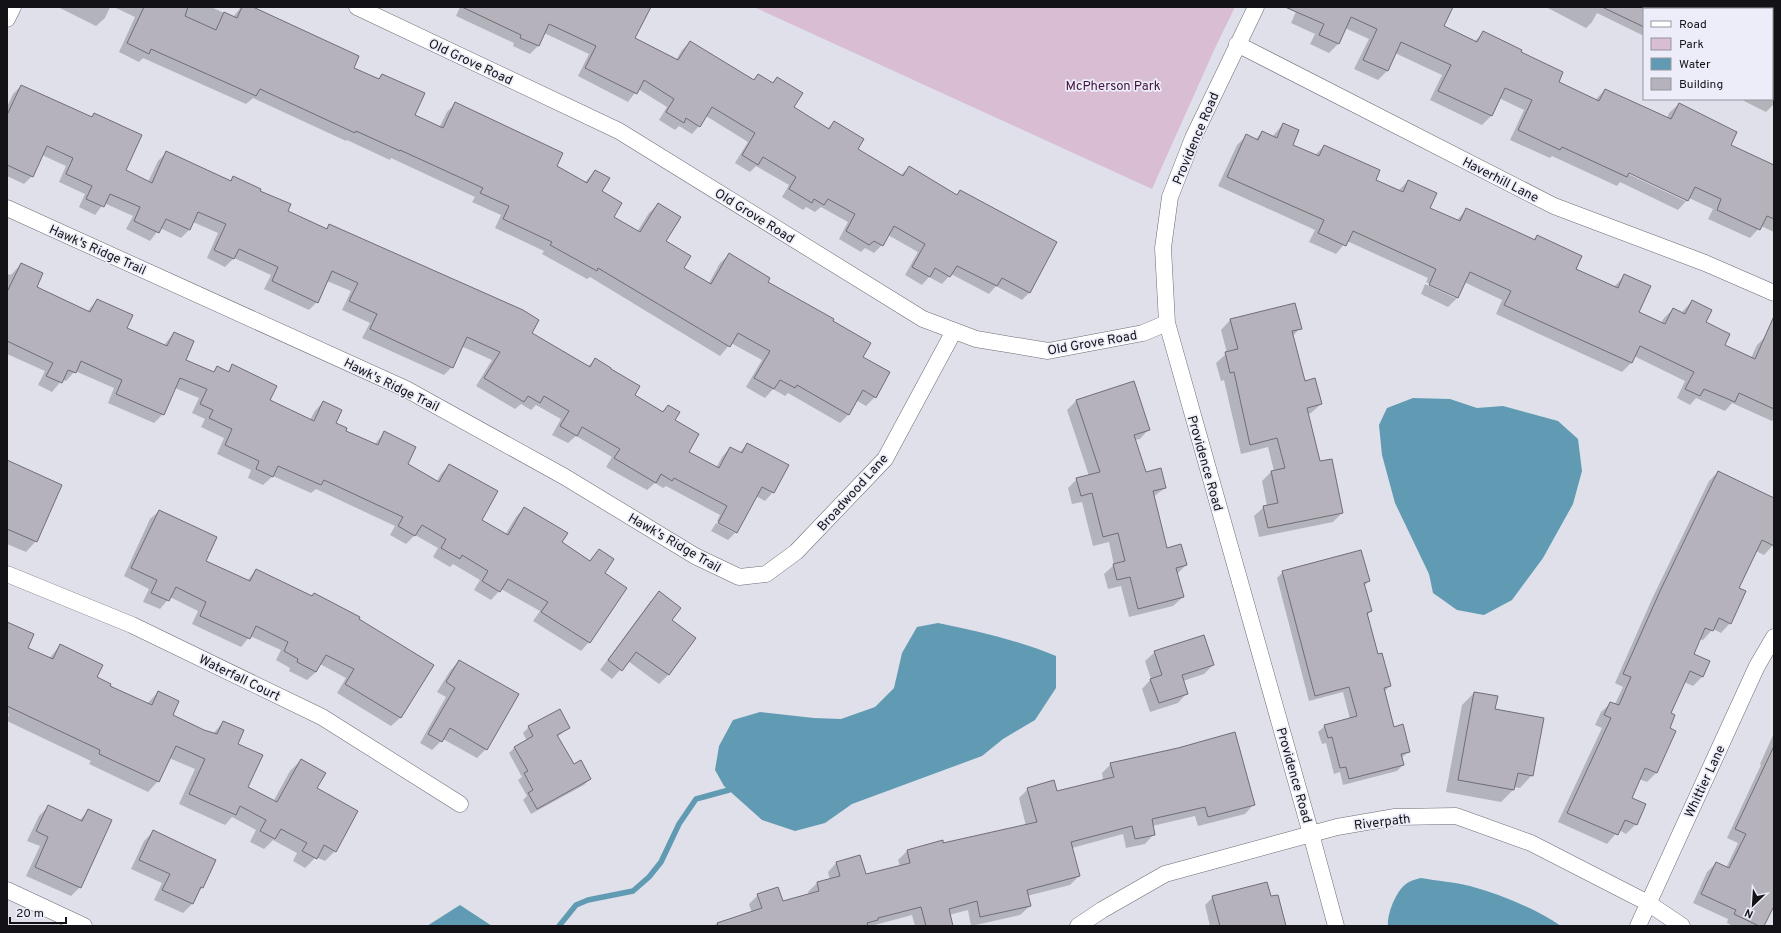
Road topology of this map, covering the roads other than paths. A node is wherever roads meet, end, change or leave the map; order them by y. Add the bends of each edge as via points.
1 (12, 7) edge
2 (357, 7) edge
3 (1256, 7) edge
4 (7, 19) edge
5 (1237, 44) junction
6 (7, 208) edge
7 (1774, 293) edge
8 (1167, 322) junction
9 (954, 331) junction
10 (7, 574) edge
11 (766, 574) joint
12 (1774, 637) edge
13 (460, 804) dead end
14 (1311, 834) junction
15 (7, 890) edge
16 (1648, 903) junction
17 (84, 926) edge
18 (1078, 926) edge
19 (1336, 926) edge
20 (1638, 926) edge
21 (1682, 926) edge

1 - 4 street
2 - 9 street, Old Grove Road via 619,131 923,319
3 - 5 street, Providence Road
5 - 7 street, Haverhill Lane via 1554,206 1705,263
5 - 8 street, Providence Road via 1193,138 1170,197 1163,248
6 - 11 street, Hawk's Ridge Trail via 406,389 565,476 695,556 739,577
8 - 9 street, Old Grove Road via 1143,333 1048,352 976,339
8 - 14 street, Providence Road
9 - 11 street, Broadwood Lane via 885,459 796,552
10 - 13 street, Waterfall Court via 132,625 322,717
12 - 16 street, Whittier Lane via 1757,666
14 - 16 street, Riverpath via 1337,827 1395,818 1456,816 1530,843
14 - 18 street, Riverpath via 1165,874
14 - 19 street, Providence Road
15 - 17 street
16 - 20 street, Whittier Lane
16 - 21 street, Riverpath

